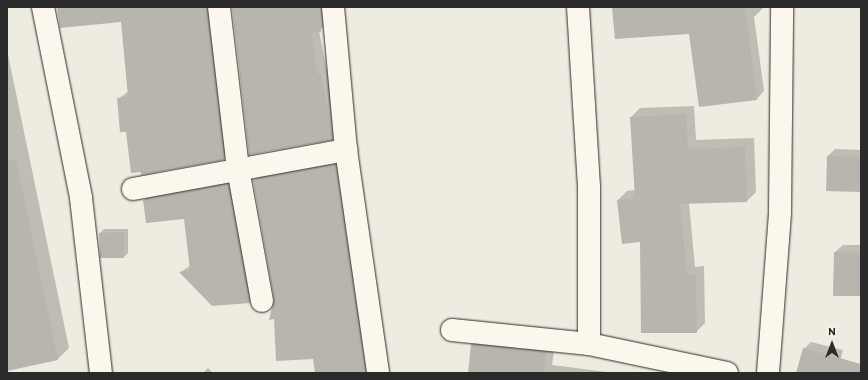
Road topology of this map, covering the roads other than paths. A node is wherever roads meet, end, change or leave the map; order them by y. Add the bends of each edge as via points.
1 (42, 7) edge
2 (219, 7) edge
3 (333, 7) edge
4 (578, 7) edge
5 (782, 7) edge
6 (346, 150) junction
7 (238, 169) junction
8 (133, 189) dead end
9 (262, 301) dead end
10 (452, 330) dead end
11 (589, 344) junction
12 (101, 373) edge
13 (378, 373) edge
14 (727, 373) edge
15 (768, 373) edge

1 - 12 street via 81,198
2 - 7 street
3 - 6 street
4 - 11 street via 589,187
5 - 15 street via 780,212
6 - 7 street
6 - 13 street
7 - 8 street
7 - 9 street
10 - 11 street
11 - 14 street

